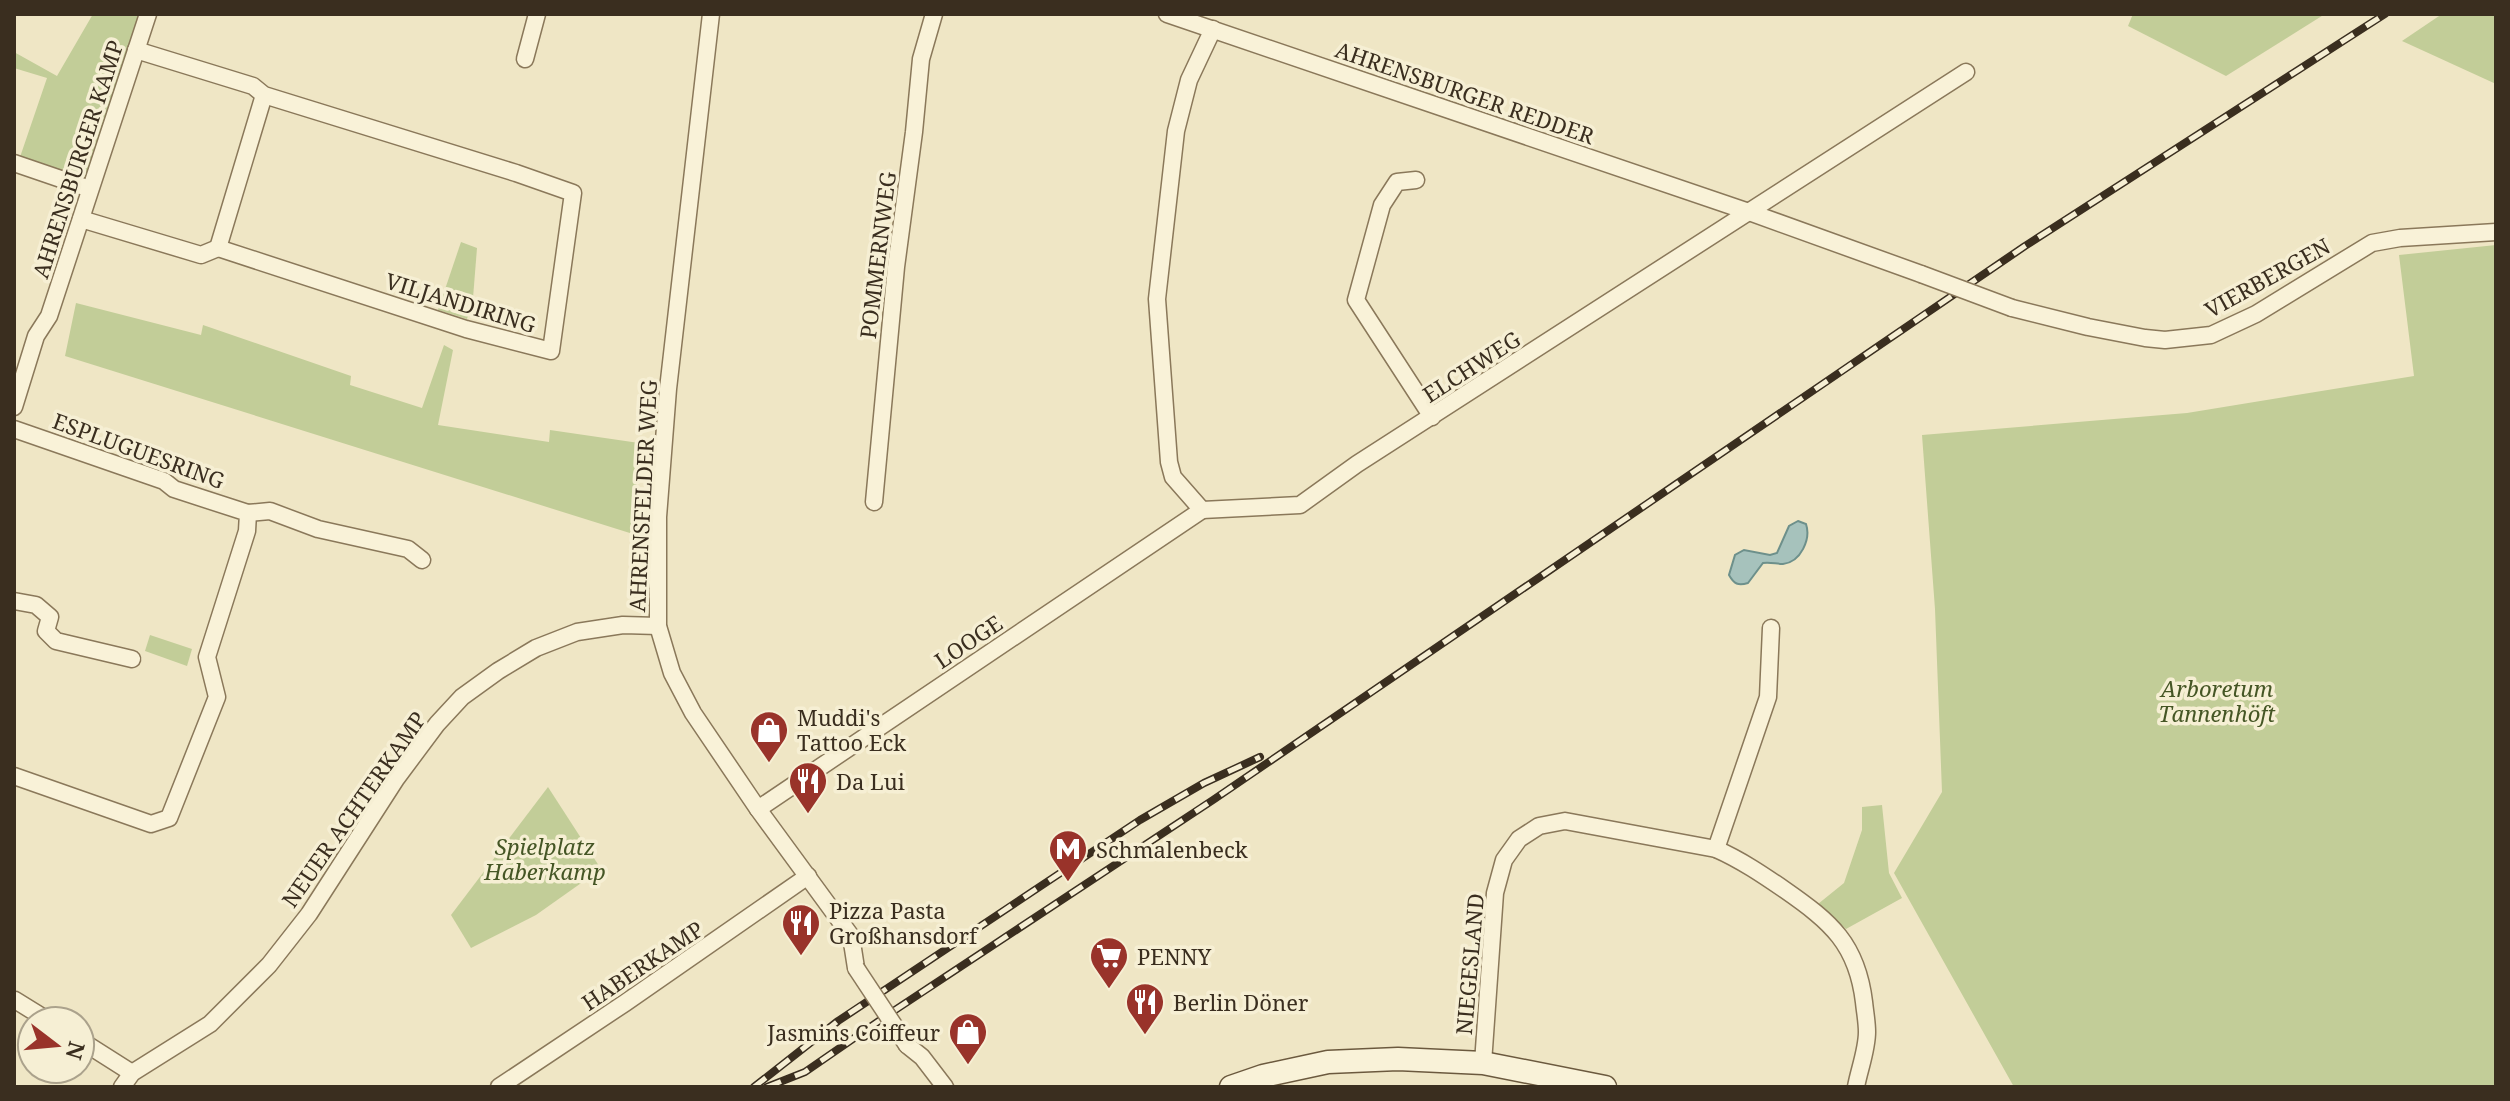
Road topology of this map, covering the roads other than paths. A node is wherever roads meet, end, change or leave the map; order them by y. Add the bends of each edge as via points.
1 (148, 14) edge
2 (537, 14) edge
3 (711, 14) edge
4 (934, 14) edge
5 (1167, 14) edge
6 (1213, 29) junction
7 (136, 50) junction
8 (525, 59) dead end
9 (1966, 72) dead end
10 (264, 95) junction
11 (14, 163) edge
12 (1416, 180) dead end
13 (90, 189) junction
14 (1749, 212) junction
15 (81, 219) junction
16 (2496, 232) edge
17 (218, 248) junction
18 (1921, 274) joint
19 (14, 407) edge
20 (1432, 417) junction
21 (14, 429) edge
22 (874, 502) dead end
23 (1202, 510) junction
24 (248, 513) junction
25 (422, 560) dead end
26 (14, 601) edge
27 (658, 626) junction
28 (1771, 628) dead end
29 (132, 659) dead end
30 (14, 776) edge
31 (758, 809) junction
32 (1716, 849) junction
33 (808, 876) junction
34 (96, 1050) edge
35 (1483, 1063) junction
36 (132, 1073) junction
37 (122, 1087) edge
38 (499, 1087) edge
39 (945, 1087) edge
40 (1231, 1087) edge
41 (1605, 1087) edge
42 (1856, 1087) edge

1 - 7 street, AHRENSBURGER KAMP
2 - 8 street
3 - 27 street, AHRENSFELDER WEG via 668,389 658,517
4 - 22 street, POMMERNWEG via 921,59
5 - 6 street, AHRENSBURGER REDDER
6 - 14 street, AHRENSBURGER REDDER
6 - 23 street via 1189,80 1176,131 1157,299 1169,462 1173,477
7 - 10 street, VILJANDIRING via 253,86
7 - 13 street, AHRENSBURGER KAMP
9 - 14 street
10 - 17 street
10 - 17 street, VILJANDIRING via 573,193 551,351 466,329
11 - 13 street
12 - 20 street via 1397,182 1382,205 1356,300
13 - 15 street, AHRENSBURGER KAMP
14 - 18 street, AHRENSBURGER REDDER
14 - 20 street, ELCHWEG
15 - 17 street, VILJANDIRING via 201,255
15 - 19 street, AHRENSBURGER KAMP
16 - 18 street, VIERBERGEN, bridge via 2372,243 2256,314 2211,335 2165,340 2012,308
20 - 23 street, ELCHWEG via 1300,505
21 - 24 street, ESPLUGUESRING
23 - 31 street, LOOGE
24 - 25 street, ESPLUGUESRING via 270,511 318,529 408,549
24 - 30 street via 207,657 217,697 169,818 151,824
26 - 29 street via 36,605 50,617 46,631 56,641
27 - 31 street, AHRENSFELDER WEG via 672,673 693,713
27 - 36 street, NEUER ACHTERKAMP via 577,632 536,648 462,697 396,779 309,914 269,965 210,1024
28 - 32 street via 1768,697
31 - 33 street, AHRENSFELDER WEG
32 - 35 street, NIEGESLAND via 1565,821 1539,826 1519,839 1504,860 1495,893
32 - 42 street, NIEGESLAND via 1812,909 1847,948 1861,977 1867,1033
33 - 38 street, HABERKAMP
33 - 39 street, AHRENSFELDER WEG, bridge via 851,936 856,968 907,1045
34 - 36 street
35 - 40 street via 1328,1062
35 - 41 street
36 - 37 street, NEUER ACHTERKAMP

